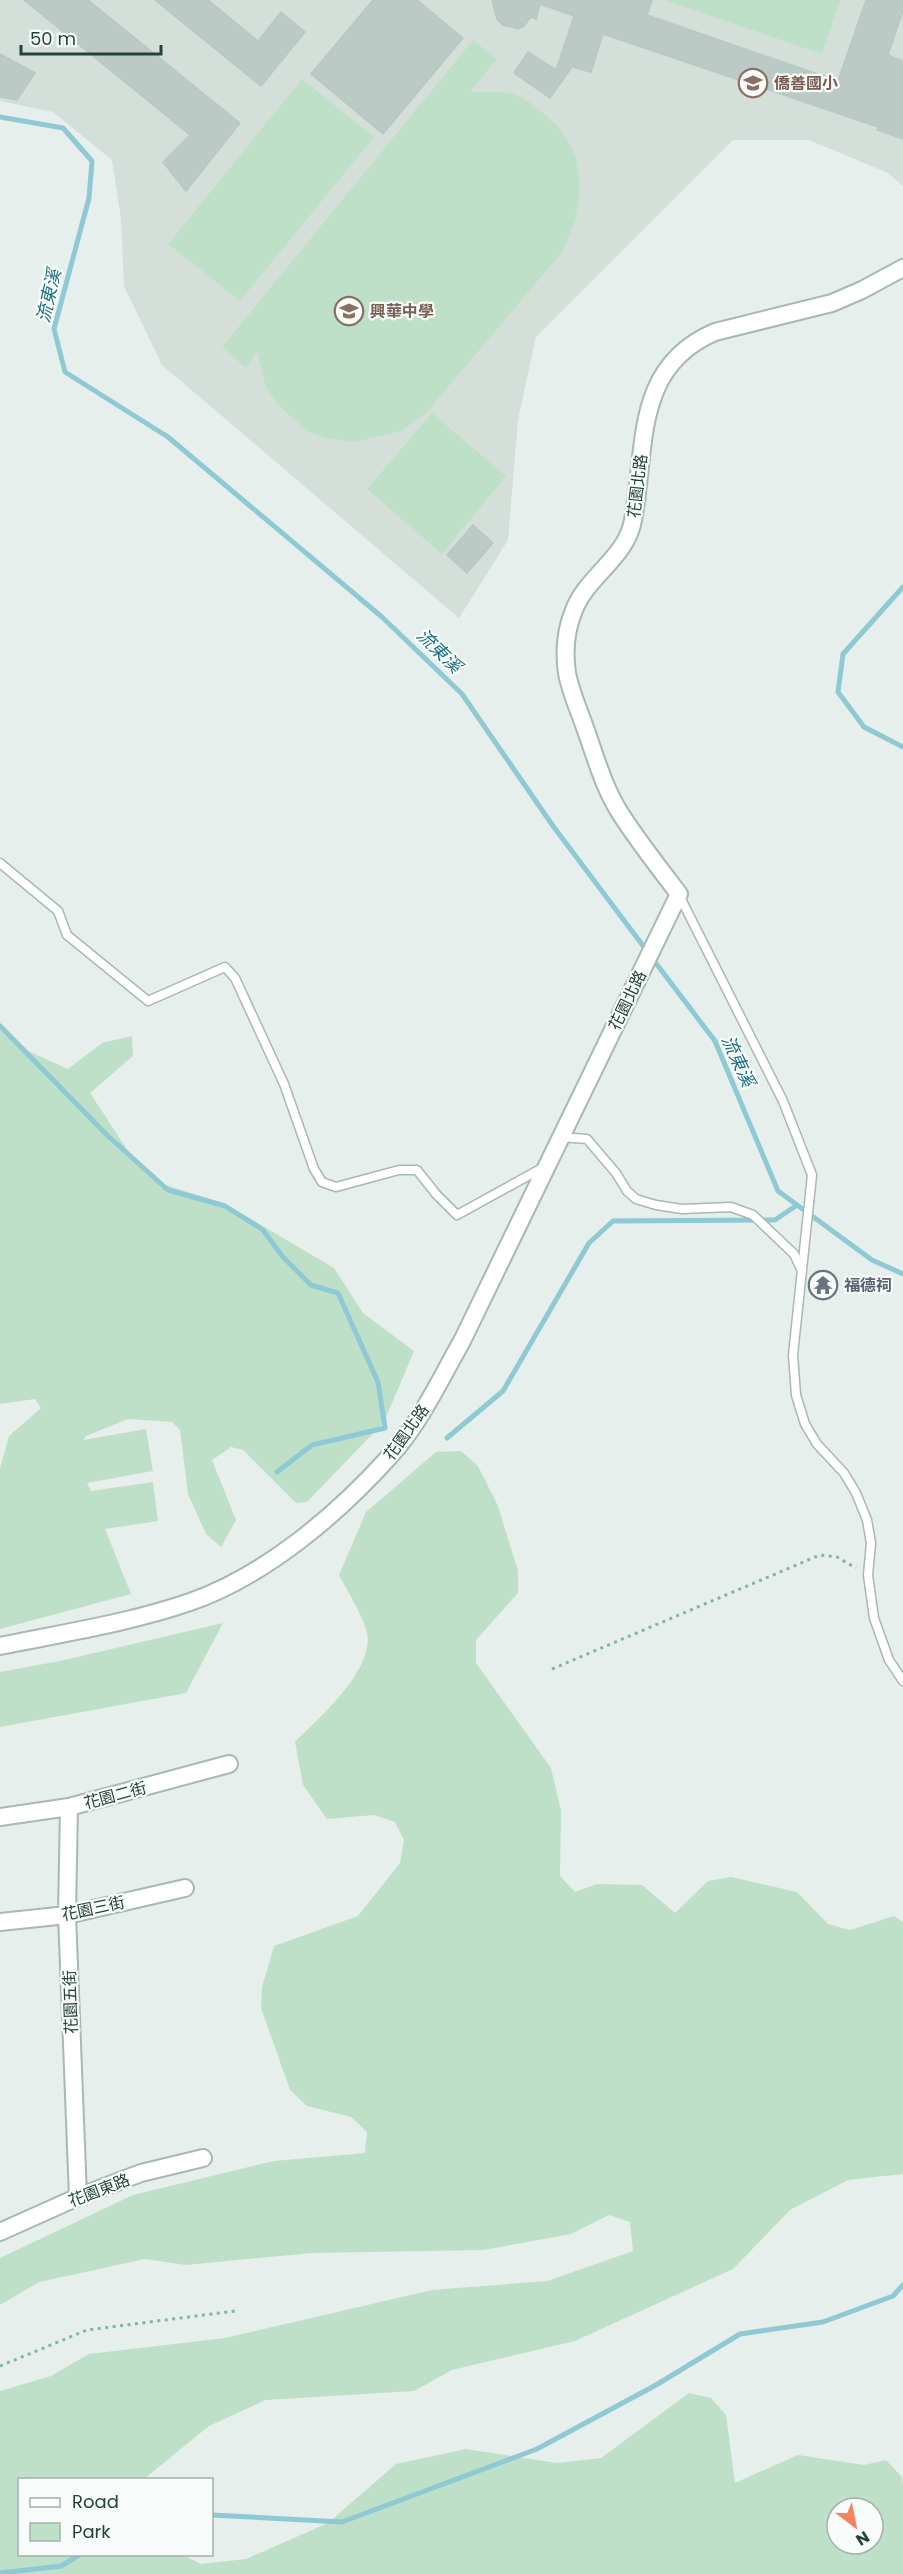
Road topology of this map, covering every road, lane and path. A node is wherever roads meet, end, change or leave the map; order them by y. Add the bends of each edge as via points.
1 (903, 268) edge
2 (0, 863) edge
3 (679, 895) junction
4 (560, 1137) junction
5 (546, 1166) junction
6 (801, 1266) junction
7 (868, 1575) junction
8 (0, 1646) edge
9 (552, 1669) dead end
10 (903, 1681) edge
11 (229, 1764) dead end
12 (69, 1807) junction
13 (0, 1817) edge
14 (185, 1888) dead end
15 (67, 1915) junction
16 (0, 1923) edge
17 (203, 2158) dead end
18 (78, 2197) junction
19 (0, 2232) edge
20 (235, 2311) dead end
21 (0, 2366) edge

1 - 3 street, 花園北路 via 832,303 715,332 677,354 652,398 628,537 574,608 566,650 567,674 606,788
2 - 5 lane via 58,911 67,935 148,1001 225,967 235,978 284,1084 322,1182 336,1187 399,1170 417,1170 458,1215
3 - 4 street, 花園北路
3 - 6 lane via 783,1101 805,1153 812,1175
4 - 5 street, 花園北路
4 - 6 lane via 587,1139 636,1199 682,1209 731,1207 753,1215 794,1254
5 - 8 street, 花園北路 via 462,1341 426,1405 391,1455 331,1513 246,1577 191,1602
6 - 7 lane via 793,1355 796,1395 805,1424 817,1444 844,1473 867,1520 871,1543
7 - 9 path via 837,1557 820,1555
7 - 10 lane via 874,1618 889,1660
11 - 12 street, 花園二街
12 - 13 street, 花園二街
12 - 15 street, 花園五街
14 - 15 street, 花園三街
15 - 16 street, 花園三街
15 - 18 street, 花園五街
17 - 18 street, 花園東路 via 141,2173
18 - 19 street, 花園東路
20 - 21 path via 87,2330

